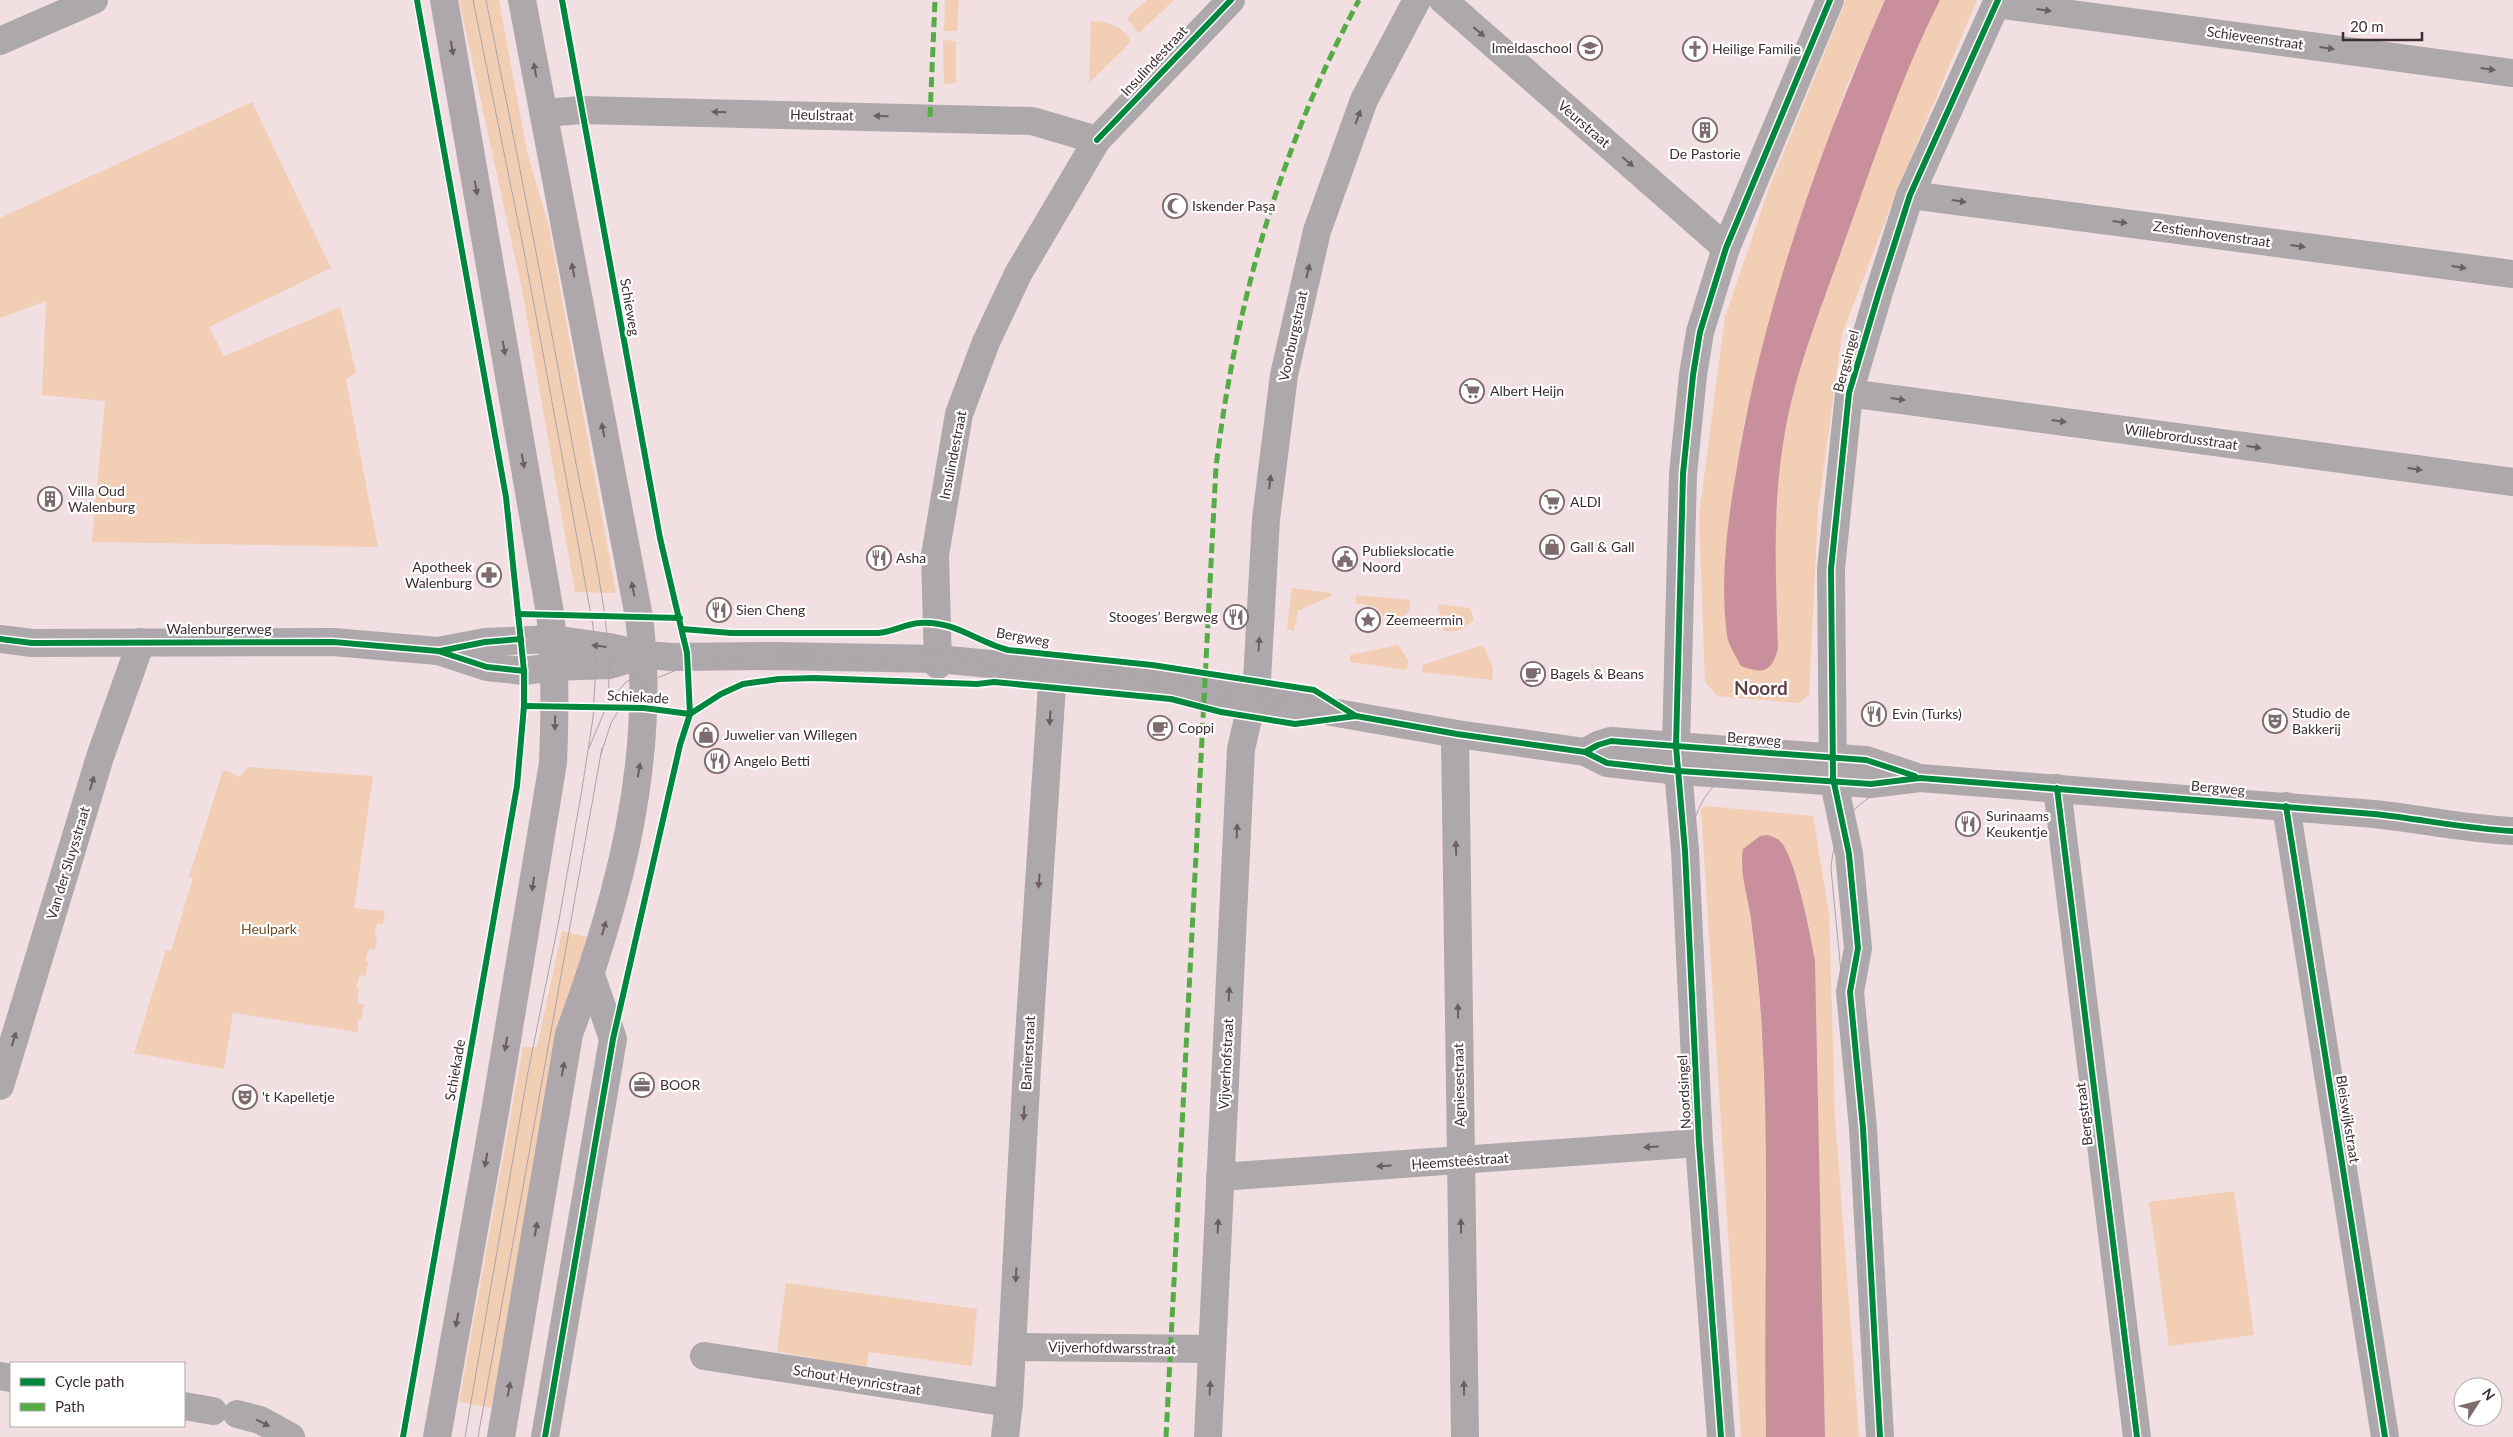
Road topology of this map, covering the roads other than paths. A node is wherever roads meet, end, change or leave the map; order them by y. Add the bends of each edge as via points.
1 (94, 0) edge
2 (444, 0) edge
3 (522, 0) edge
4 (1231, 0) edge
5 (1417, 0) edge
6 (1443, 0) edge
7 (1825, 2) edge
8 (1997, 2) edge
9 (0, 41) edge
10 (2513, 73) edge
11 (544, 113) junction
12 (1097, 140) junction
13 (1910, 195) junction
14 (1726, 248) junction
15 (2513, 274) edge
16 (1849, 393) junction
17 (2513, 482) edge
18 (0, 639) edge
19 (553, 639) junction
20 (141, 642) junction
21 (438, 651) junction
22 (644, 655) junction
23 (938, 662) junction
24 (554, 667) junction
25 (1053, 670) junction
26 (1254, 695) junction
27 (1457, 734) junction
28 (1678, 758) junction
29 (1833, 770) junction
30 (2057, 788) junction
31 (2286, 806) junction
32 (2486, 830) junction
33 (2513, 830) edge
34 (2513, 843) edge
35 (591, 975) junction
36 (0, 1086) edge
37 (1699, 1143) junction
38 (1460, 1161) junction
39 (1220, 1177) junction
40 (1012, 1347) junction
41 (1212, 1349) junction
42 (704, 1356) dead end
43 (1009, 1404) junction
44 (185, 1406) edge
45 (288, 1437) edge
46 (437, 1437) edge
47 (501, 1437) edge
48 (545, 1437) edge
49 (1005, 1437) edge
50 (1208, 1437) edge
51 (1465, 1437) edge
52 (1721, 1437) edge
53 (1880, 1437) edge
54 (2137, 1437) edge
55 (2385, 1437) edge

1 - 9 street
2 -> 19 main road
11 -> 3 main road
4 - 12 street, Insulindestraat
26 -> 5 street, Voorburgstraat via 1266,518 1284,374 1317,231 1364,100
6 -> 14 street, Veurstraat
7 - 14 street
8 -> 10 street, Schieveenstraat
8 - 13 street, Bergsingel
12 -> 11 street, Heulstraat via 1032,121 581,110
22 -> 11 main road
12 - 23 street, Insulindestraat via 1018,274 986,342 959,414 935,555
13 -> 15 street, Zestienhovenstraat
13 - 16 street, Bergsingel
14 - 28 street via 1700,332 1686,444 1680,549
16 -> 17 street, Willebrordusstraat
16 - 29 street, Bergsingel via 1831,568
18 - 20 main road, Walenburgerweg via 32,643
19 - 21 main road, Walenburgerweg via 485,642
22 -> 19 main road, Walenburgerweg
19 - 24 main road
20 - 21 main road, Walenburgerweg via 333,642
36 -> 20 street, Van der Sluysstraat via 100,757
21 - 24 main road, Walenburgerweg via 487,666 524,671
22 - 23 main road, Bergweg
22 - 24 main road, Walenburgerweg via 609,665
35 -> 22 main road, Schiekade via 622,865 640,762
23 - 25 main road, Bergweg
24 -> 46 main road via 553,763
25 - 26 main road, Bergweg
25 -> 40 street, Banierstraat
26 - 27 main road, Bergweg
39 -> 26 street, Vijverhofstraat via 1242,749
27 - 28 main road, Bergweg via 1585,752 1607,763
38 -> 27 street, Agniesestraat
28 - 29 main road, Bergweg
28 - 37 street, Noordsingel
29 - 30 main road, Bergweg via 1871,784 1920,778
29 - 53 street via 1849,854 1858,948 1850,992 1863,1128
30 - 31 main road, Bergweg
30 - 54 street, Bergstraat
31 - 32 main road, Bergweg via 2420,819
31 - 55 street, Bleiswijkstraat
32 - 33 main road, Bergweg
32 - 34 main road, Bergweg
47 -> 35 main road, Schiekade via 569,1034
35 - 48 street via 613,1039
37 -> 38 street, Heemsteêstraat
37 - 52 street, Noordsingel
38 -> 39 street, Heemsteêstraat
51 -> 38 street, Agniesestraat
41 -> 39 street, Vijverhofstraat
40 - 41 street, Vijverhofdwarsstraat
40 - 43 street, Banierstraat
50 -> 41 street, Vijverhofstraat
42 - 43 street, Schout Heynricstraat
43 - 49 street, Banierstraat
44 -> 45 street via 260,1420

